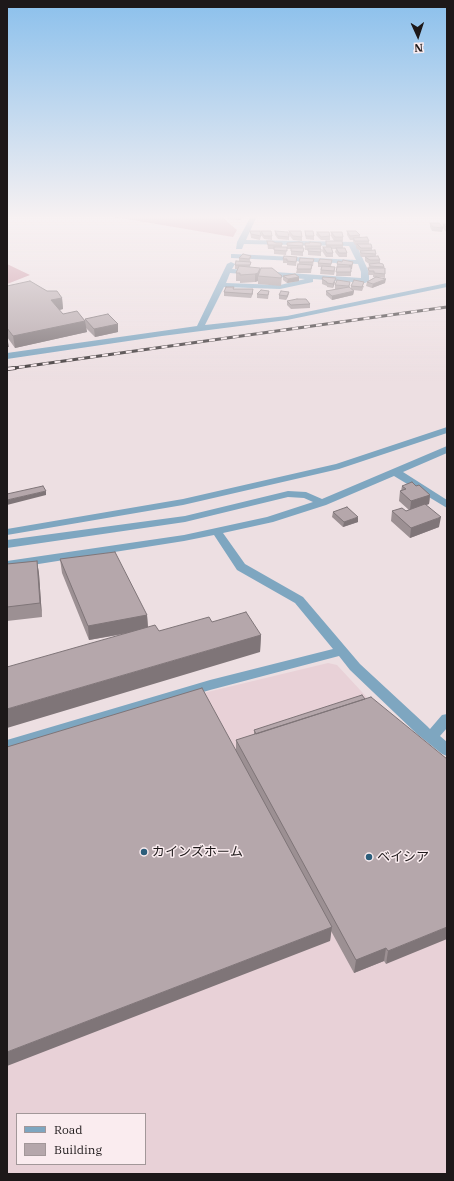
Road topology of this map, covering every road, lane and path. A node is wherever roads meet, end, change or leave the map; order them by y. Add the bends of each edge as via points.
1 (229, 271) edge
2 (231, 271) edge
3 (365, 271) edge
4 (321, 277) junction
5 (222, 284) junction
6 (447, 285) edge
7 (200, 328) junction
8 (7, 356) edge
9 (447, 430) edge
10 (447, 449) edge
11 (394, 471) junction
12 (322, 503) junction
13 (447, 504) edge
14 (7, 532) edge
15 (217, 532) junction
16 (7, 544) edge
17 (7, 565) edge
18 (342, 651) junction
19 (447, 719) edge
20 (431, 737) junction
21 (7, 745) edge
22 (447, 750) edge

1 - 5 street
2 - 4 street
3 - 4 street via 365,281
4 - 5 street via 280,288
5 - 7 street
6 - 7 street via 287,318
7 - 8 street
9 - 14 street via 339,466 222,494
10 - 11 street
11 - 12 street
11 - 13 street
12 - 15 street via 269,520
12 - 16 street via 306,495 288,494 185,520
15 - 17 street
15 - 18 street via 241,567 299,600
18 - 20 street via 355,667
18 - 21 street via 210,685
19 - 20 street
20 - 22 street

